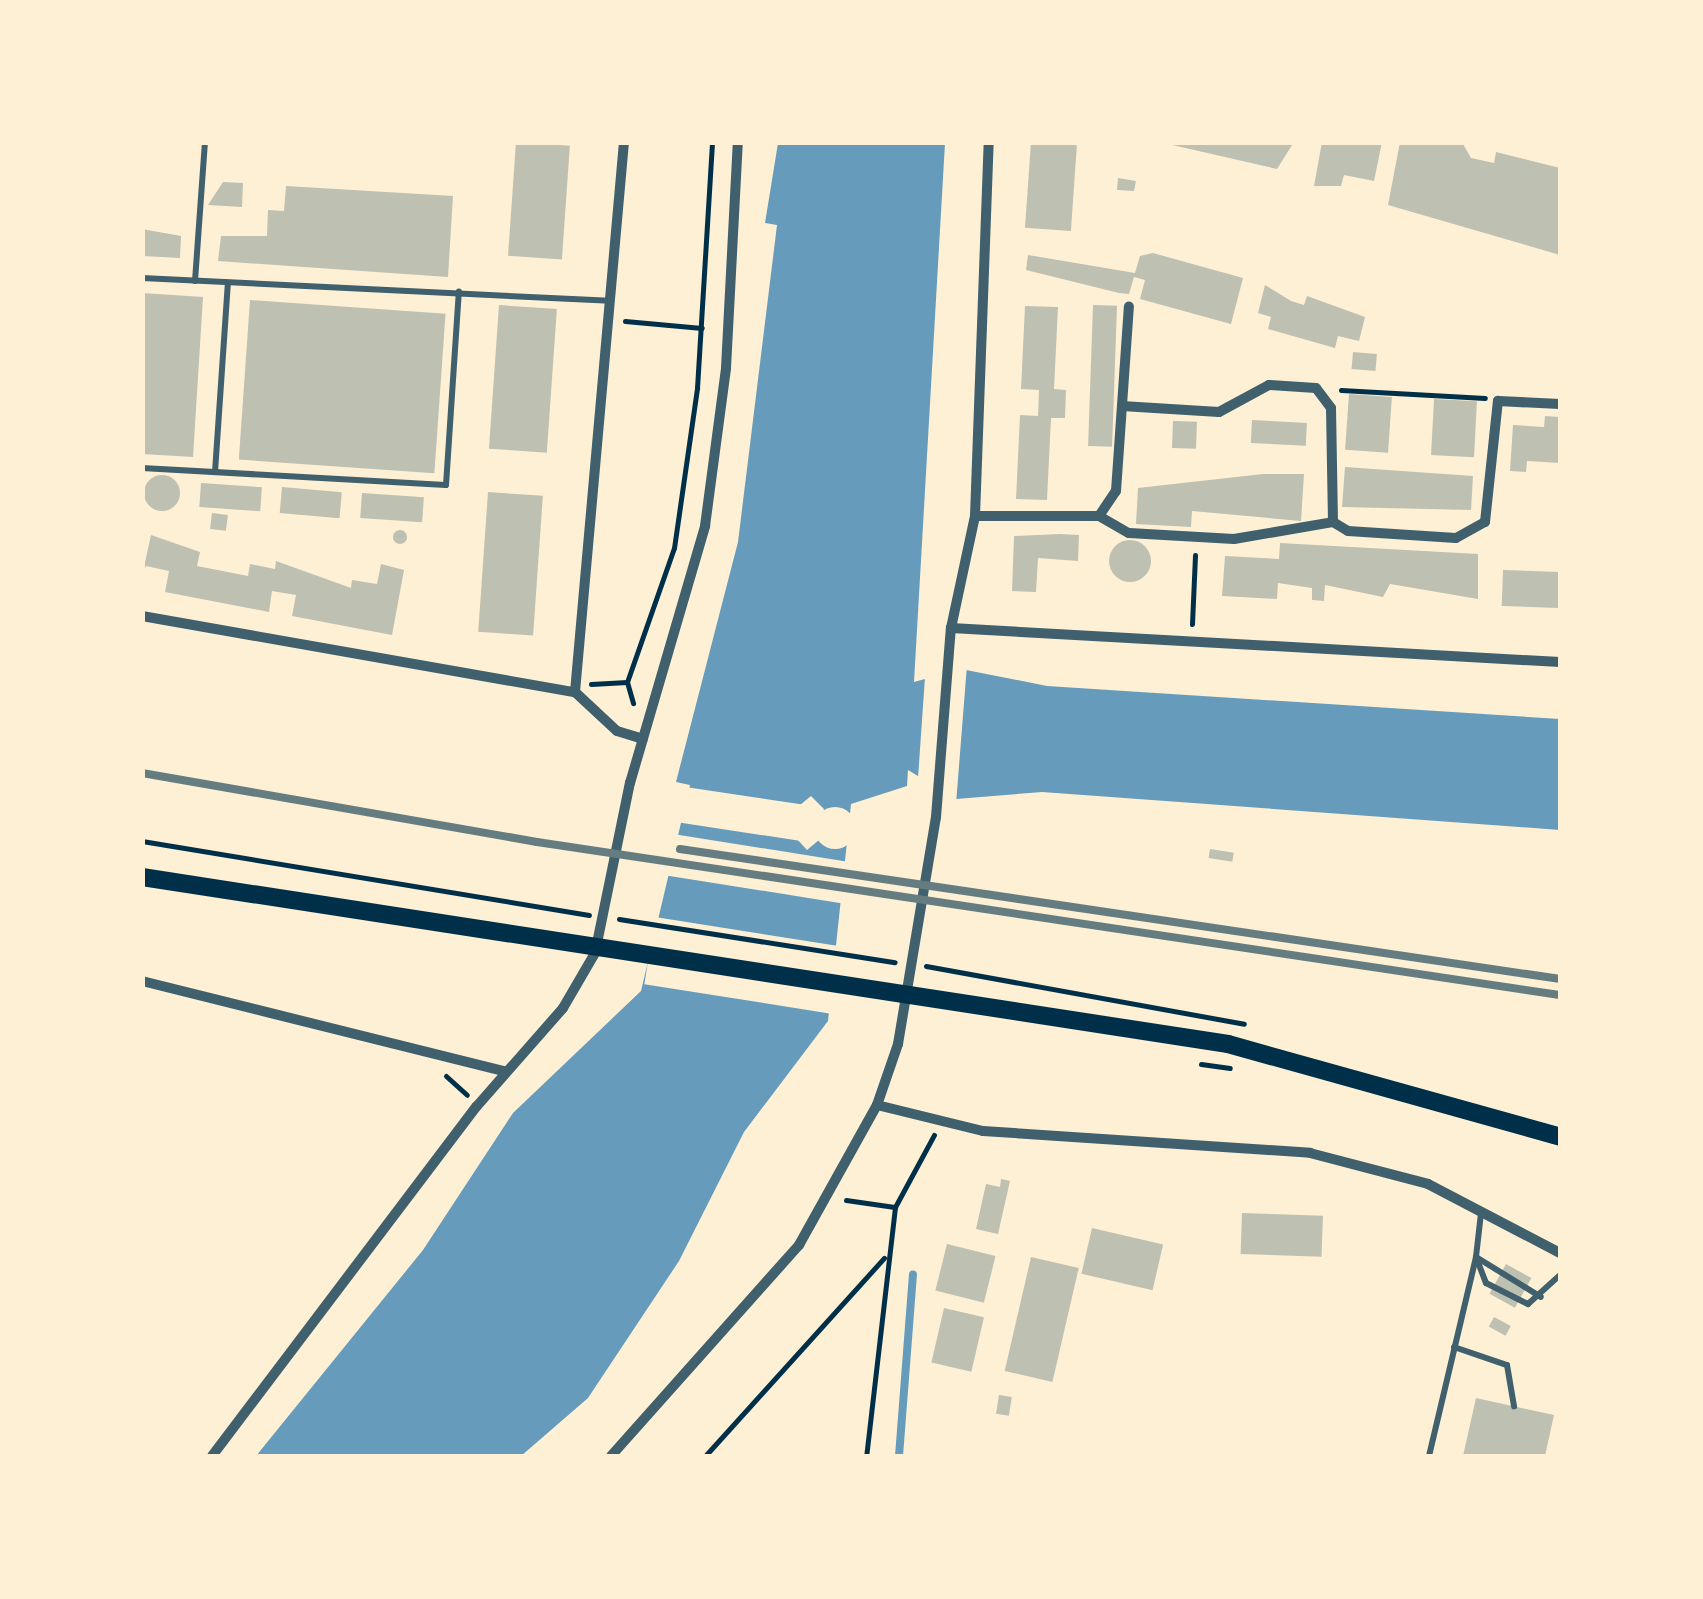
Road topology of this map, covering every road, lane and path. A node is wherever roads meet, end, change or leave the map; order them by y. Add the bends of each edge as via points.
1 (204, 142) edge
2 (624, 142) edge
3 (712, 142) edge
4 (738, 142) edge
5 (989, 142) edge
6 (142, 278) edge
7 (195, 281) junction
8 (228, 283) junction
9 (459, 291) junction
10 (609, 301) junction
11 (1130, 306) dead end
12 (608, 319) junction
13 (702, 328) junction
14 (1323, 392) junction
15 (1498, 402) junction
16 (1560, 404) edge
17 (1122, 406) junction
18 (142, 468) edge
19 (215, 472) junction
20 (975, 516) junction
21 (1099, 516) junction
22 (1333, 522) junction
23 (1196, 537) junction
24 (142, 616) edge
25 (951, 628) junction
26 (1190, 642) junction
27 (1560, 662) edge
28 (574, 692) junction
29 (643, 739) junction
30 (142, 841) edge
31 (142, 877) edge
32 (593, 916) dead end
33 (612, 918) dead end
34 (1007, 980) dead end
35 (142, 981) edge
36 (506, 1072) junction
37 (877, 1105) junction
38 (941, 1122) junction
39 (1560, 1137) edge
40 (831, 1198) junction
41 (896, 1207) junction
42 (1482, 1208) junction
43 (1560, 1253) edge
44 (886, 1256) junction
45 (1476, 1257) junction
46 (1560, 1275) edge
47 (1541, 1298) junction
48 (1454, 1347) junction
49 (1514, 1406) dead end
50 (212, 1456) edge
51 (612, 1456) edge
52 (705, 1456) edge
53 (866, 1456) edge
54 (1428, 1456) edge

1 - 7 lane
2 - 10 street
3 - 13 path
4 - 29 street via 708,507 695,583
5 - 20 street
6 - 7 lane
7 - 8 lane
8 - 9 lane
8 - 19 lane
9 - 10 lane
9 - 19 lane via 446,485
10 - 12 street
11 - 17 street
12 - 13 path
12 - 28 street
13 - 28 path via 674,548 646,639 628,682
14 - 15 path
14 - 17 street via 1276,384 1219,412
14 - 22 street
15 - 16 street
15 - 22 street via 1489,508 1470,536 1348,531
17 - 21 street via 1116,491
18 - 19 lane
20 - 21 street
20 - 25 street
21 - 23 street via 1130,533
22 - 23 street via 1308,533
23 - 26 path
24 - 28 street
25 - 26 street
25 - 37 street via 938,796 898,1044
26 - 27 street
28 - 29 street via 617,730
29 - 36 street via 594,953 562,1008
30 - 32 path
31 - 39 main road via 1002,1005 1312,1061
33 - 34 path
35 - 36 street
36 - 50 street
37 - 38 street
37 - 40 street
38 - 41 path
38 - 42 street via 1310,1154
40 - 41 path
40 - 51 street via 764,1290
41 - 44 path
42 - 43 street
42 - 45 lane
44 - 52 path
44 - 53 path
45 - 47 lane
45 - 47 lane via 1486,1283 1528,1304
45 - 48 lane
46 - 47 lane
48 - 49 lane via 1508,1365
48 - 54 lane

